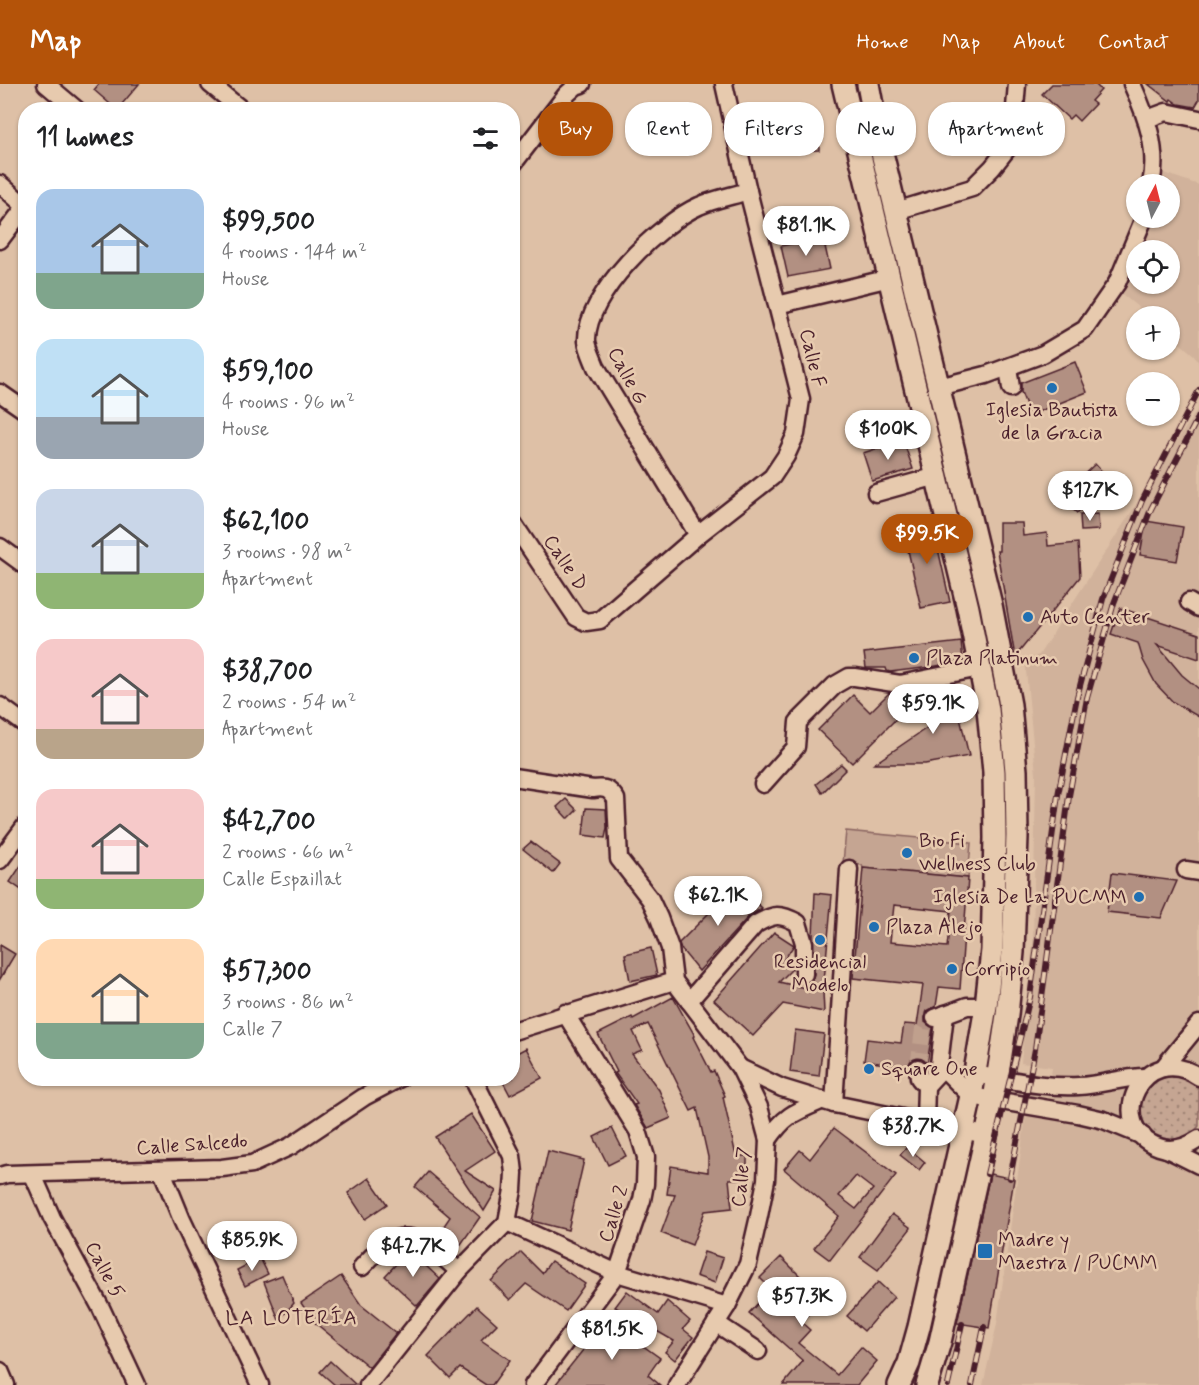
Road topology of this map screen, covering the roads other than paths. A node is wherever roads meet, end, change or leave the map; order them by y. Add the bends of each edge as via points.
1 (46, 84) edge
2 (210, 84) edge
3 (582, 84) edge
4 (724, 84) edge
5 (843, 84) edge
6 (868, 84) edge
7 (1017, 84) edge
8 (1132, 84) edge
9 (67, 102) edge
10 (232, 102) edge
11 (1148, 119) junction
12 (1199, 119) edge
13 (520, 155) edge
14 (1154, 174) edge
15 (0, 184) edge
16 (748, 191) junction
17 (18, 201) edge
18 (896, 211) junction
19 (18, 216) edge
20 (1140, 228) edge
21 (0, 240) edge
22 (890, 278) junction
23 (777, 305) junction
24 (1008, 367) junction
25 (939, 387) junction
26 (1011, 388) dead end
27 (0, 393) edge
28 (18, 405) edge
29 (938, 476) junction
30 (876, 493) dead end
31 (520, 533) edge
32 (698, 535) junction
33 (0, 547) edge
34 (18, 560) edge
35 (586, 622) joint
36 (980, 668) junction
37 (0, 706) edge
38 (18, 718) edge
39 (520, 778) edge
40 (763, 784) dead end
41 (18, 836) edge
42 (0, 860) edge
43 (849, 868) dead end
44 (804, 974) dead end
45 (674, 981) junction
46 (689, 1001) junction
47 (986, 1006) junction
48 (565, 1013) junction
49 (1199, 1024) edge
50 (520, 1029) edge
51 (940, 1065) junction
52 (740, 1068) junction
53 (918, 1068) tunnel mouth
54 (1163, 1068) junction
55 (975, 1074) junction
56 (1145, 1077) junction
57 (1199, 1077) edge
58 (998, 1078) junction
59 (385, 1086) edge
60 (477, 1086) edge
61 (926, 1086) junction
62 (971, 1096) junction
63 (994, 1100) junction
64 (828, 1102) junction
65 (925, 1122) junction
66 (964, 1130) junction
67 (986, 1134) junction
68 (1143, 1137) junction
69 (1199, 1139) edge
70 (768, 1140) junction
71 (1166, 1149) junction
72 (1199, 1165) edge
73 (162, 1171) junction
74 (33, 1175) junction
75 (0, 1176) edge
76 (507, 1222) junction
77 (362, 1267) dead end
78 (459, 1271) junction
79 (617, 1273) junction
80 (727, 1306) junction
81 (716, 1323) junction
82 (758, 1351) dead end
83 (0, 1371) edge
84 (6, 1385) edge
85 (137, 1385) edge
86 (260, 1385) edge
87 (368, 1385) edge
88 (533, 1385) edge
89 (677, 1385) edge
90 (900, 1385) edge
91 (927, 1385) edge

1 - 9 street
2 - 10 street
3 - 13 street via 566,95
4 - 16 street, Calle F
5 - 22 main road
6 - 18 main road
7 - 18 street via 1013,131 992,168 972,188
8 - 11 street
11 - 12 street via 1166,112
11 - 14 street
15 - 17 street
16 - 23 street, Calle F
16 - 32 street, Calle G via 700,205 652,236 596,308 587,342 596,368
18 - 25 main road
19 - 21 street
20 - 24 street via 1117,283 1085,329 1043,354
22 - 23 street
22 - 29 main road
23 - 32 street, Calle F via 801,399 796,434 772,477
24 - 25 street
24 - 26 street
25 - 58 main road via 991,604 1010,705 1016,771 1013,952
27 - 28 street
29 - 30 street
29 - 36 main road
31 - 35 street, Calle D via 576,617
32 - 35 street, Calle F via 609,615
33 - 34 street
36 - 40 street via 906,683 855,677 843,680 798,722 796,747
36 - 47 main road via 994,772 992,950
37 - 38 street
39 - 45 street via 612,792 616,799 619,859 650,899 659,918 670,948
41 - 42 street
43 - 64 street
44 - 46 street via 804,944 798,923 785,916 769,916 756,924
45 - 46 street, Calle 7
45 - 48 street
46 - 52 street, Calle 7
47 - 51 street via 967,1006 940,1016
47 - 55 main road
48 - 50 street
48 - 79 street, Calle 2 via 638,1131 646,1157 642,1200
49 - 54 street
51 - 61 street
51 - 62 street
52 - 64 street via 782,1088
52 - 70 street, Calle 7 via 759,1107
53 - 61 street via 919,1078
54 - 56 street
54 - 57 street via 1177,1067
55 - 58 street
55 - 62 main road
56 - 58 street via 1078,1086
56 - 68 street via 1132,1100 1131,1113
58 - 63 main road
59 - 73 street, Calle Salcedo via 291,1146 252,1164
60 - 76 street via 512,1156 513,1190
61 - 65 street
62 - 63 street
62 - 66 main road
63 - 67 main road
63 - 68 street via 1104,1120
64 - 65 street
64 - 70 street via 796,1111 781,1121
65 - 66 street
66 - 67 street
66 - 90 main road via 919,1327
67 - 91 main road
68 - 71 street
69 - 71 street via 1179,1149
70 - 80 street, Calle 7 via 753,1247
71 - 72 street
73 - 74 street, Calle Salcedo
73 - 86 street
74 - 75 street, Calle Salcedo
74 - 85 street, Calle 5
76 - 78 street
76 - 79 street
77 - 78 street via 387,1242 409,1237 424,1242
78 - 87 street
79 - 80 street
79 - 88 street, Calle 2
80 - 81 street, Calle 7
81 - 82 street
81 - 89 street, Calle 7
83 - 84 street

